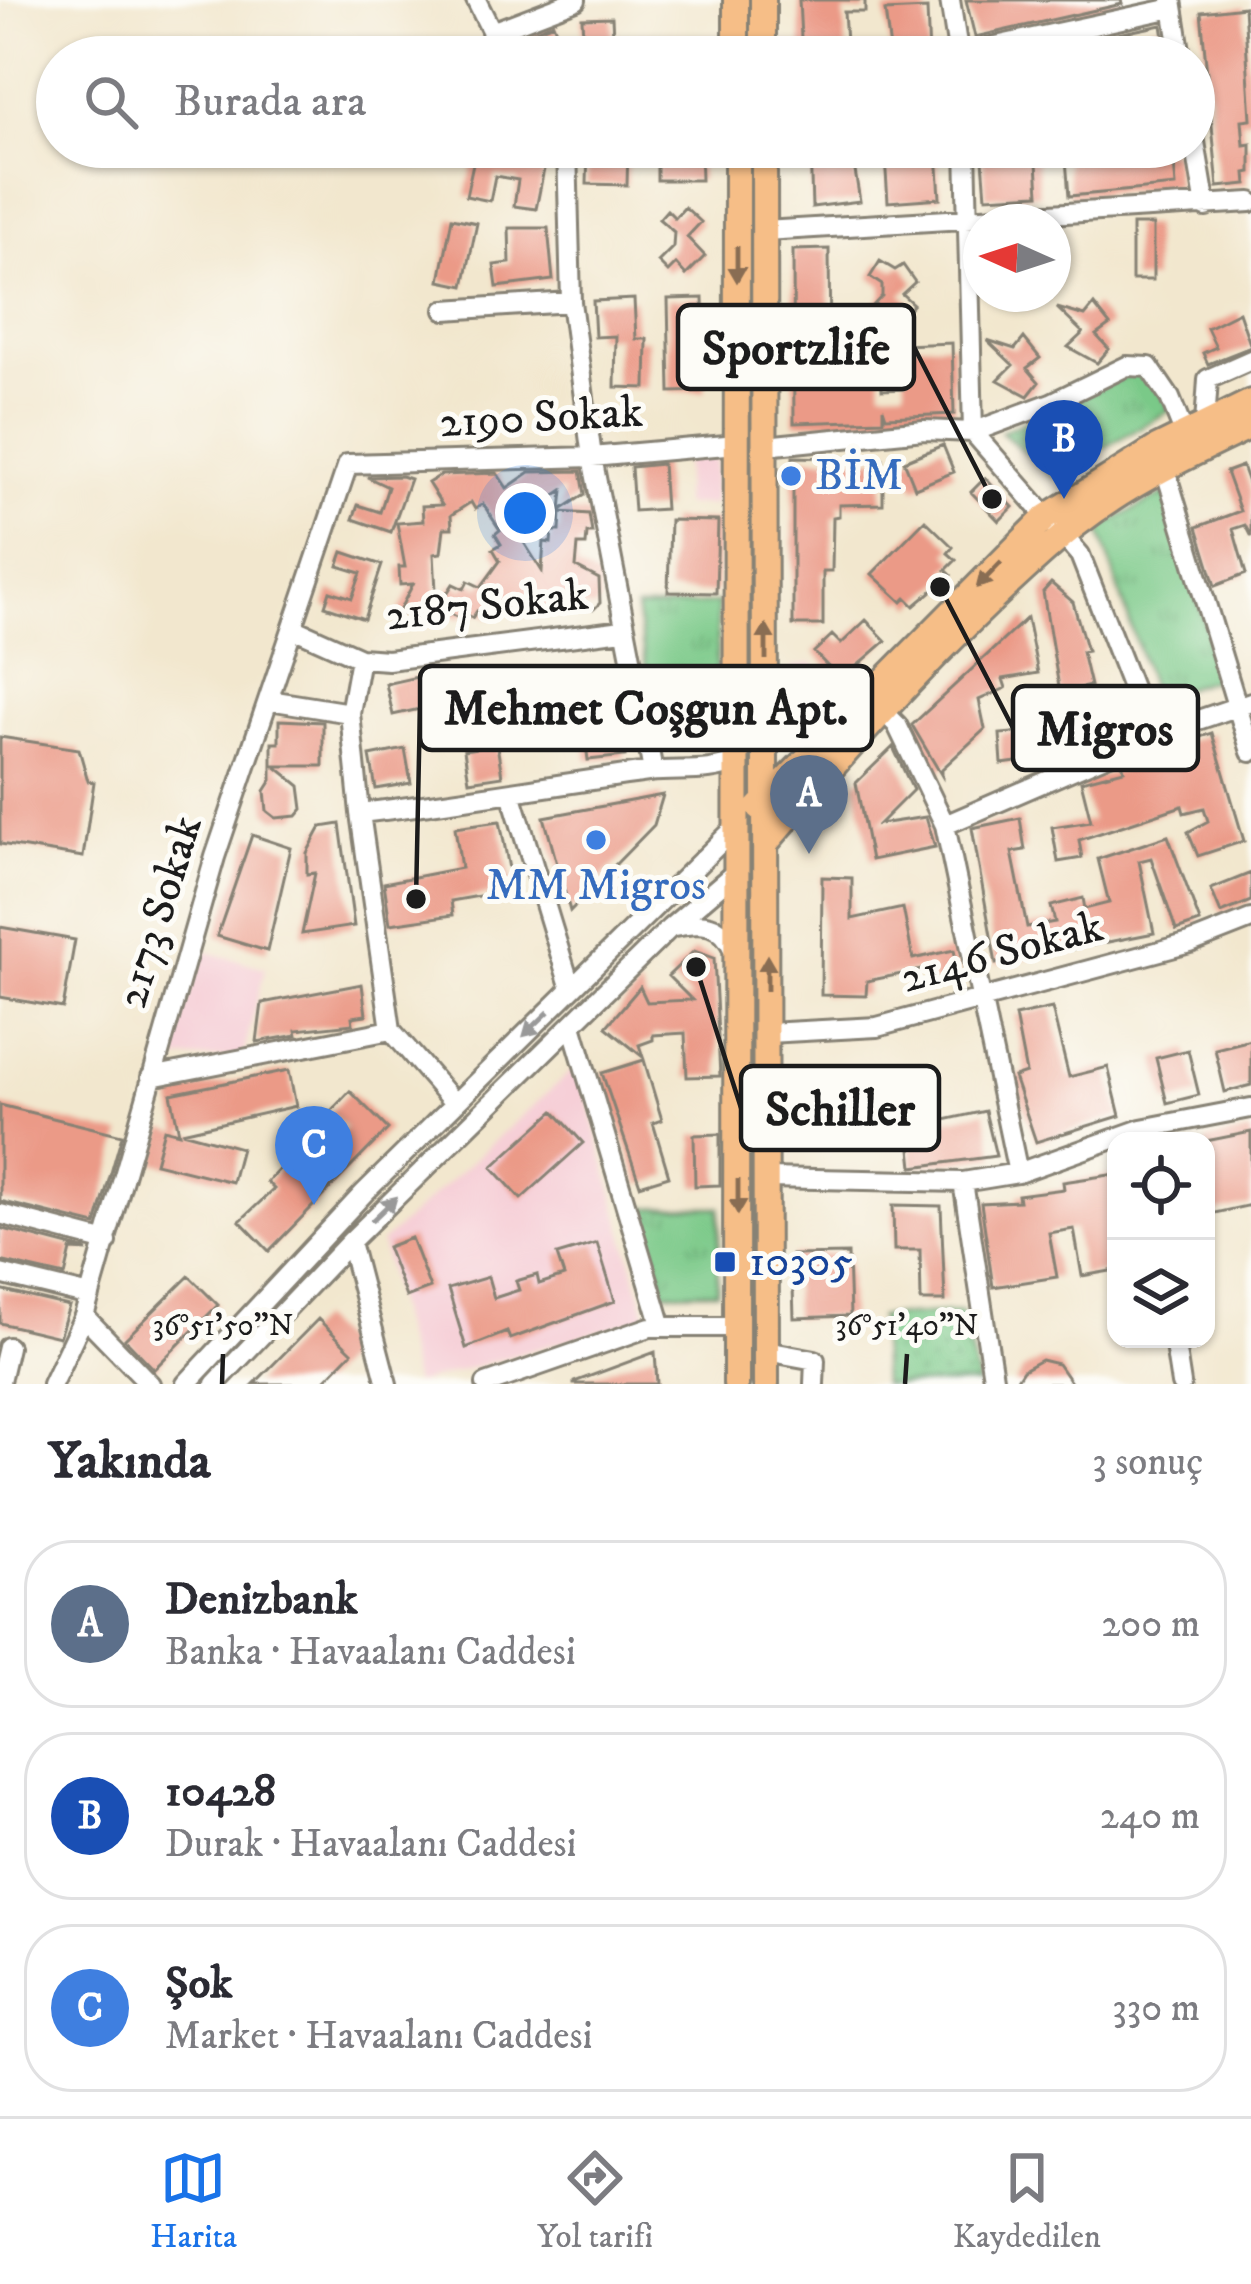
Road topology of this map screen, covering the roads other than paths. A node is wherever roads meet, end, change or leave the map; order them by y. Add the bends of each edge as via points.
1 (476, 0) edge
2 (576, 0) edge
3 (736, 0) edge
4 (763, 0) edge
5 (950, 0) edge
6 (1172, 4) edge
7 (492, 32) junction
8 (491, 36) edge
9 (736, 36) edge
10 (763, 36) edge
11 (956, 36) edge
12 (1038, 36) edge
13 (1177, 36) edge
14 (568, 168) edge
15 (736, 168) edge
16 (764, 168) edge
17 (967, 168) edge
18 (1199, 168) edge
19 (1251, 202) edge
20 (969, 204) edge
21 (1206, 207) junction
22 (1071, 214) edge
23 (963, 219) edge
24 (764, 231) junction
25 (572, 302) junction
26 (446, 310) dead end
27 (971, 312) edge
28 (1251, 360) edge
29 (1251, 402) edge
30 (1251, 426) edge
31 (1194, 429) junction
32 (973, 432) junction
33 (737, 444) junction
34 (765, 446) junction
35 (592, 457) junction
36 (1161, 458) junction
37 (348, 464) joint
38 (1053, 527) junction
39 (293, 628) junction
40 (623, 630) junction
41 (360, 658) junction
42 (269, 700) junction
43 (1244, 704) edge
44 (884, 712) junction
45 (350, 713) junction
46 (766, 728) junction
47 (1151, 736) junction
48 (816, 752) junction
49 (1251, 752) edge
50 (738, 755) junction
51 (653, 771) junction
52 (811, 788) junction
53 (512, 796) junction
54 (767, 801) junction
55 (360, 813) junction
56 (739, 824) junction
57 (945, 825) junction
58 (767, 842) junction
59 (702, 858) junction
60 (738, 870) junction
61 (767, 895) junction
62 (1251, 919) edge
63 (670, 928) junction
64 (740, 987) junction
65 (571, 988) junction
66 (984, 1000) junction
67 (572, 1025) junction
68 (392, 1030) junction
69 (767, 1033) junction
70 (151, 1078) junction
71 (454, 1103) junction
72 (1251, 1108) edge
73 (1154, 1132) edge
74 (1107, 1146) edge
75 (1018, 1173) junction
76 (766, 1178) junction
77 (963, 1181) junction
78 (0, 1214) edge
79 (107, 1241) junction
80 (350, 1242) junction
81 (0, 1274) edge
82 (90, 1296) junction
83 (84, 1316) junction
84 (662, 1327) junction
85 (737, 1327) junction
86 (8, 1347) dead end
87 (1175, 1348) edge
88 (766, 1351) junction
89 (0, 1381) edge
90 (52, 1384) edge
91 (149, 1384) edge
92 (186, 1384) edge
93 (215, 1384) edge
94 (387, 1384) edge
95 (486, 1384) edge
96 (736, 1384) edge
97 (766, 1384) edge
98 (814, 1384) edge
99 (994, 1384) edge
100 (1181, 1384) edge

1 - 7 street
2 - 7 street
3 - 9 main road
4 - 10 main road
5 - 11 street
6 - 12 street
6 - 13 street
7 - 8 street
14 - 25 street
15 -> 33 main road
16 - 24 main road
17 - 20 street
18 - 21 street
19 - 21 street
21 - 22 street
23 - 24 street
24 - 34 main road
25 - 26 street
25 - 35 street
27 - 32 street
28 - 31 street via 1208,379
29 - 31 main road
30 - 36 main road
31 - 32 street via 1149,367 1127,365
31 - 36 main road
32 - 34 street
32 - 38 street
33 - 35 street, 2190 Sokak
33 - 50 main road
46 -> 34 main road
35 - 37 street, 2190 Sokak
35 - 40 street
36 - 38 main road
36 - 43 street
37 - 39 street, 2173 Sokak
38 - 44 main road
38 - 47 street via 1080,555
38 -> 48 main road
39 - 41 street, 2187 Sokak
39 - 42 street, 2173 Sokak
40 - 41 street, 2187 Sokak
40 - 51 street
41 - 45 street
42 - 45 street
42 - 70 street, 2173 Sokak
43 - 47 street
43 - 49 street
44 - 52 main road
44 - 57 street
45 - 55 street
46 - 48 main road via 786,752
46 - 54 main road
47 - 57 street
48 - 54 main road
50 - 51 street via 708,773
50 - 56 main road
50 - 59 street via 727,811
51 - 53 street
52 - 58 main road
52 - 61 main road
53 - 55 street
53 - 65 street
54 - 56 main road
54 - 58 main road
55 - 68 street
56 - 59 street
56 - 60 main road
57 - 66 street
58 - 60 main road
58 - 61 main road
59 - 65 street
60 - 63 street
60 - 64 main road
69 -> 61 main road
62 - 66 street, 2146 Sokak via 1190,944
63 - 64 street via 704,922 720,929 734,945
63 - 67 street
64 -> 85 main road
65 -> 71 street
66 - 69 street, 2146 Sokak via 877,1027
66 - 75 street
80 -> 67 street
67 - 84 street
68 - 70 street
68 - 71 street
69 - 76 main road
70 - 79 street, 2173 Sokak
71 - 92 street
72 - 73 street
74 - 75 street
75 - 77 street
76 - 77 street
76 - 88 main road
77 - 99 street
78 - 79 street
79 - 82 street, 2173 Sokak
80 - 93 street
80 - 94 street
81 - 82 street
82 - 83 street, 2173 Sokak
83 - 90 street, 2173 Sokak
83 - 91 street
84 - 85 street
84 - 95 street
85 - 96 main road
86 - 89 street
87 - 100 street
88 - 97 main road
88 - 98 street via 814,1360

